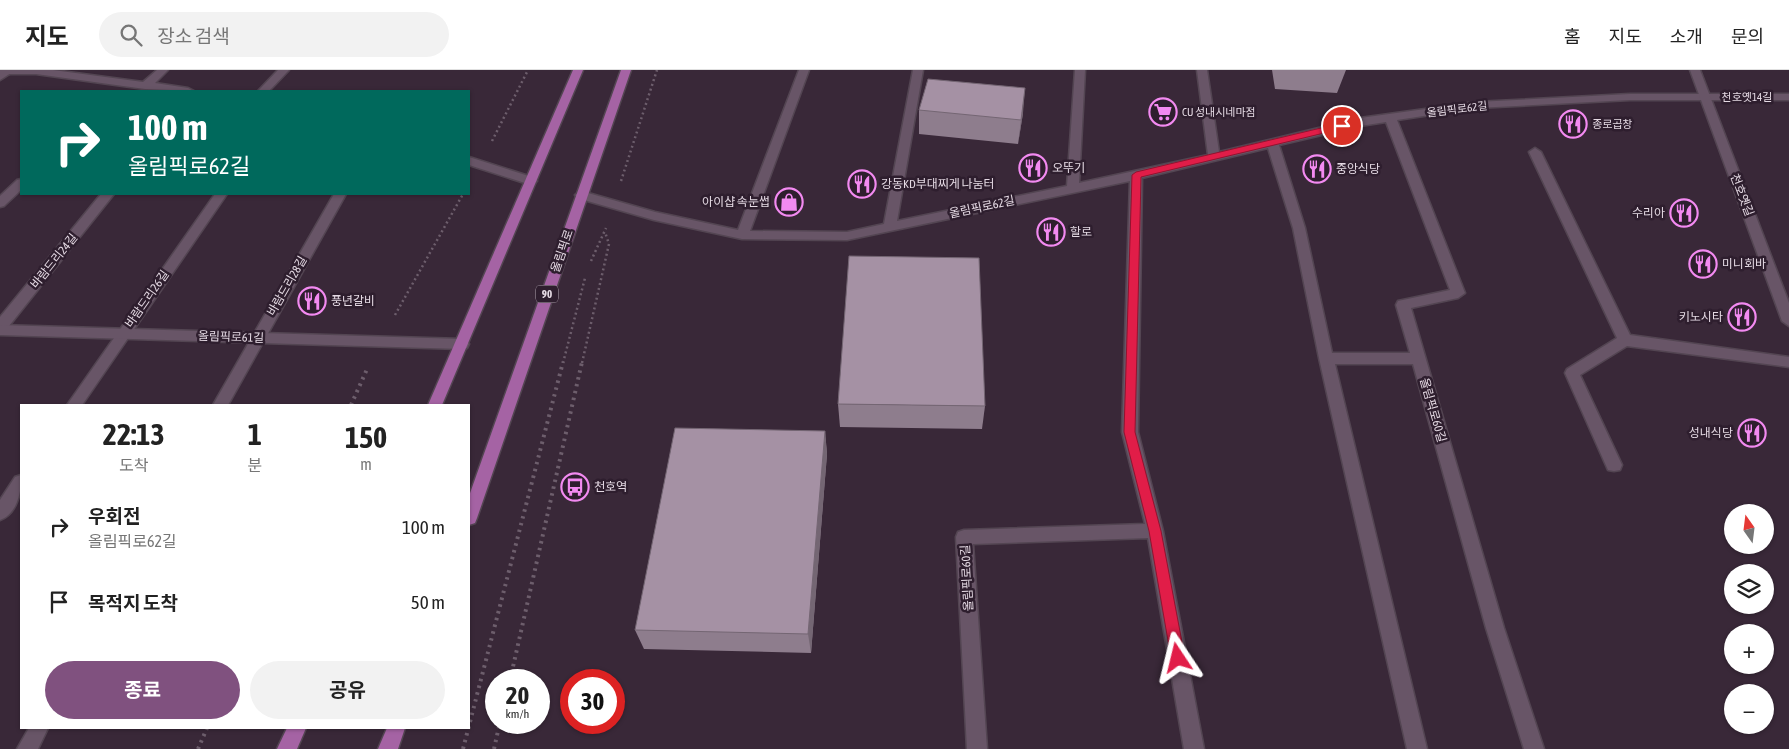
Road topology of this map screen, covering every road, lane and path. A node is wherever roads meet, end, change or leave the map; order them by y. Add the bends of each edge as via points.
1 (163, 70) edge
2 (284, 70) edge
3 (528, 70) edge
4 (578, 70) edge
5 (626, 70) edge
6 (657, 70) edge
7 (804, 70) edge
8 (918, 70) edge
9 (1080, 70) edge
10 (1202, 70) edge
11 (1695, 70) edge
12 (37, 71) edge
13 (3, 73) edge
14 (145, 86) junction
15 (122, 88) edge
16 (179, 90) edge
17 (265, 90) edge
18 (1789, 96) edge
19 (1705, 97) junction
20 (1390, 117) junction
21 (1272, 143) junction
22 (1535, 152) dead end
23 (1214, 157) junction
24 (474, 162) edge
25 (1136, 175) junction
26 (531, 181) junction
27 (20, 184) edge
28 (1073, 187) junction
29 (107, 195) edge
30 (220, 195) edge
31 (339, 195) edge
32 (462, 195) edge
33 (581, 195) junction
34 (0, 203) edge
35 (614, 204) junction
36 (890, 227) junction
37 (605, 231) junction
38 (742, 235) junction
39 (588, 267) dead end
40 (585, 276) dead end
41 (1789, 321) edge
42 (0, 328) edge
43 (123, 333) junction
44 (257, 338) junction
45 (1625, 340) junction
46 (380, 341) junction
47 (462, 344) junction
48 (1326, 358) junction
49 (1419, 359) junction
50 (1789, 362) edge
51 (75, 404) edge
52 (221, 404) edge
53 (351, 404) edge
54 (435, 404) edge
55 (1614, 465) dead end
56 (20, 483) edge
57 (0, 513) edge
58 (470, 515) edge
59 (1155, 531) junction
60 (512, 669) edge
61 (470, 722) edge
62 (38, 729) edge
63 (207, 729) edge
64 (297, 729) edge
65 (396, 729) edge
66 (468, 729) edge
67 (497, 734) edge
68 (27, 749) edge
69 (198, 749) edge
70 (287, 749) edge
71 (388, 749) edge
72 (463, 749) edge
73 (494, 749) edge
74 (977, 749) edge
75 (1194, 749) edge
76 (1417, 749) edge
77 (1534, 749) edge

1 - 14 street
2 - 17 street
3 - 24 path
4 - 26 main road
5 - 33 main road, 올림픽로 / 90
6 - 35 path
7 - 38 street
8 - 36 street
9 - 28 street
10 - 23 street
11 - 19 street, 천호옛길
12 - 13 street
12 - 15 street
14 - 15 street
14 - 16 street
18 - 19 street, 천호옛14길
19 - 20 street, 올림픽로62길 via 1630,97 1486,105
19 - 41 street, 천호옛길
20 - 21 street, 올림픽로62길
20 - 49 street, 올림픽로60길 via 1458,293 1403,305
21 - 23 street, 올림픽로62길
21 - 48 street via 1298,228
22 - 45 street
23 - 25 street, 올림픽로62길
24 - 26 street
25 - 28 street, 올림픽로62길
25 - 59 street via 1130,432
26 - 47 main road
27 - 34 street
28 - 36 street, 올림픽로62길
29 - 42 street, 바람드리24길
30 - 43 street, 바람드리26길
31 - 44 street, 바람드리28길
32 - 46 path
33 - 35 street, 올림픽로62길
33 - 58 main road, 올림픽로 / 90
35 - 37 path
35 - 38 street, 올림픽로62길
36 - 38 street, 올림픽로62길 via 847,236
37 - 39 path
37 - 60 path via 609,244
40 - 61 path
42 - 43 street, 올림픽로61길
43 - 44 street, 올림픽로61길
43 - 51 street, 바람드리26길
44 - 46 street, 올림픽로61길
44 - 52 street, 바람드리28길
45 - 50 street
45 - 55 street via 1572,373
46 - 47 street, 올림픽로61길
46 - 53 path
47 - 54 main road
48 - 49 street
48 - 76 street
49 - 77 street, 올림픽로60길
56 - 57 street
59 - 74 street, 올림픽로60길 via 964,537
59 - 75 street
62 - 68 street
63 - 69 path
64 - 70 main road
65 - 71 main road
66 - 72 path
67 - 73 path

